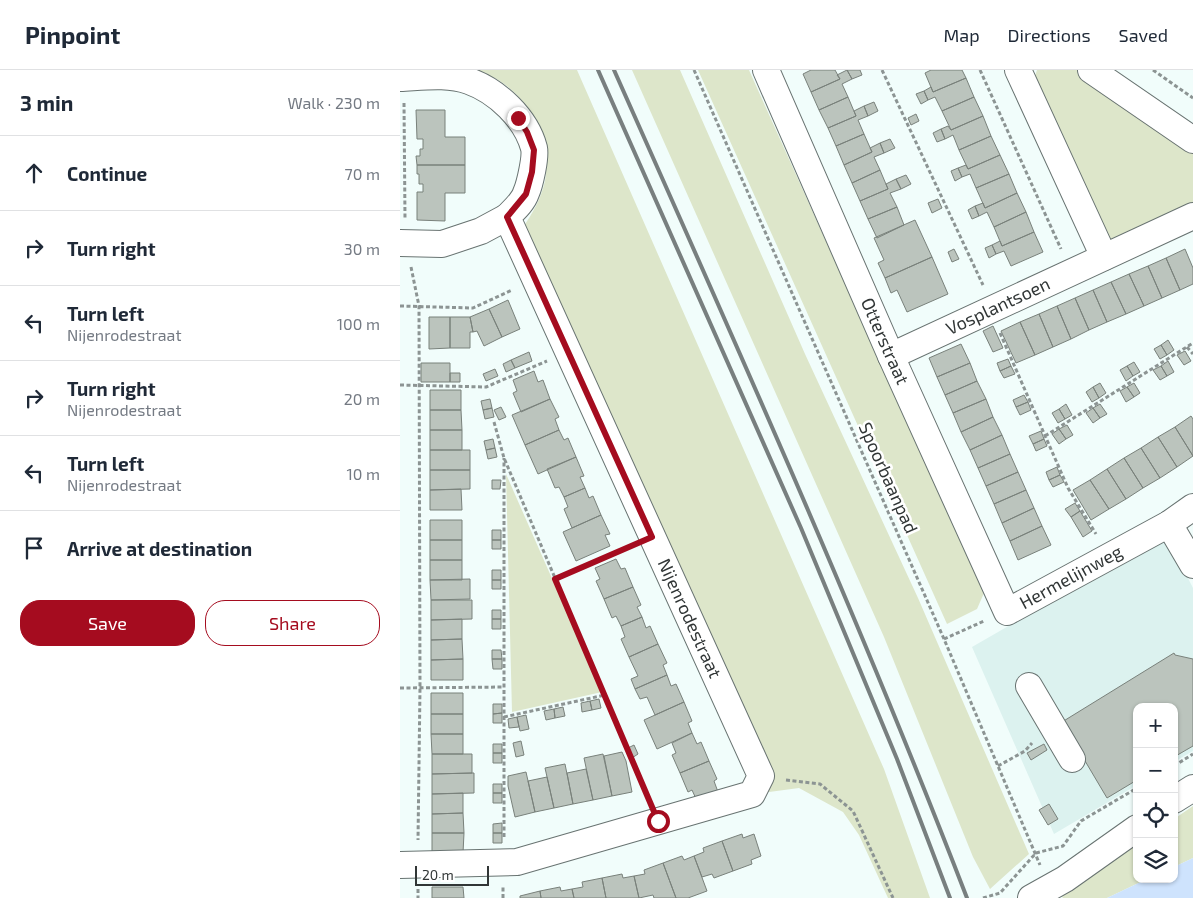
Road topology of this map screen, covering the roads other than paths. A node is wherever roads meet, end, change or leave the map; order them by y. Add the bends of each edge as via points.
1 (766, 70) edge
2 (1018, 70) edge
3 (1091, 70) edge
4 (402, 78) edge
5 (1193, 140) edge
6 (1193, 216) edge
7 (507, 217) junction
8 (403, 243) edge
9 (1104, 257) junction
10 (891, 356) junction
11 (1193, 507) edge
12 (1169, 524) junction
13 (1193, 565) edge
14 (1008, 612) joint
15 (1029, 686) dead end
16 (1072, 759) dead end
17 (1193, 788) edge
18 (1178, 797) edge
19 (1133, 831) edge
20 (409, 864) edge
21 (1040, 893) edge

1 - 10 street, Otterstraat
2 - 9 street
3 - 5 street
4 - 7 street via 468,80 489,91 518,118 534,150 532,172 526,194
6 - 9 street, Vosplantsoen
7 - 8 street via 480,231 442,244
7 - 20 street, Nijenrodestraat via 759,779 752,794 517,862
9 - 10 street, Vosplantsoen
10 - 14 street, Otterstraat
11 - 12 street, Hermelijnweg
12 - 13 street
12 - 14 street, Hermelijnweg
15 - 16 street
17 - 18 street
19 - 21 street

